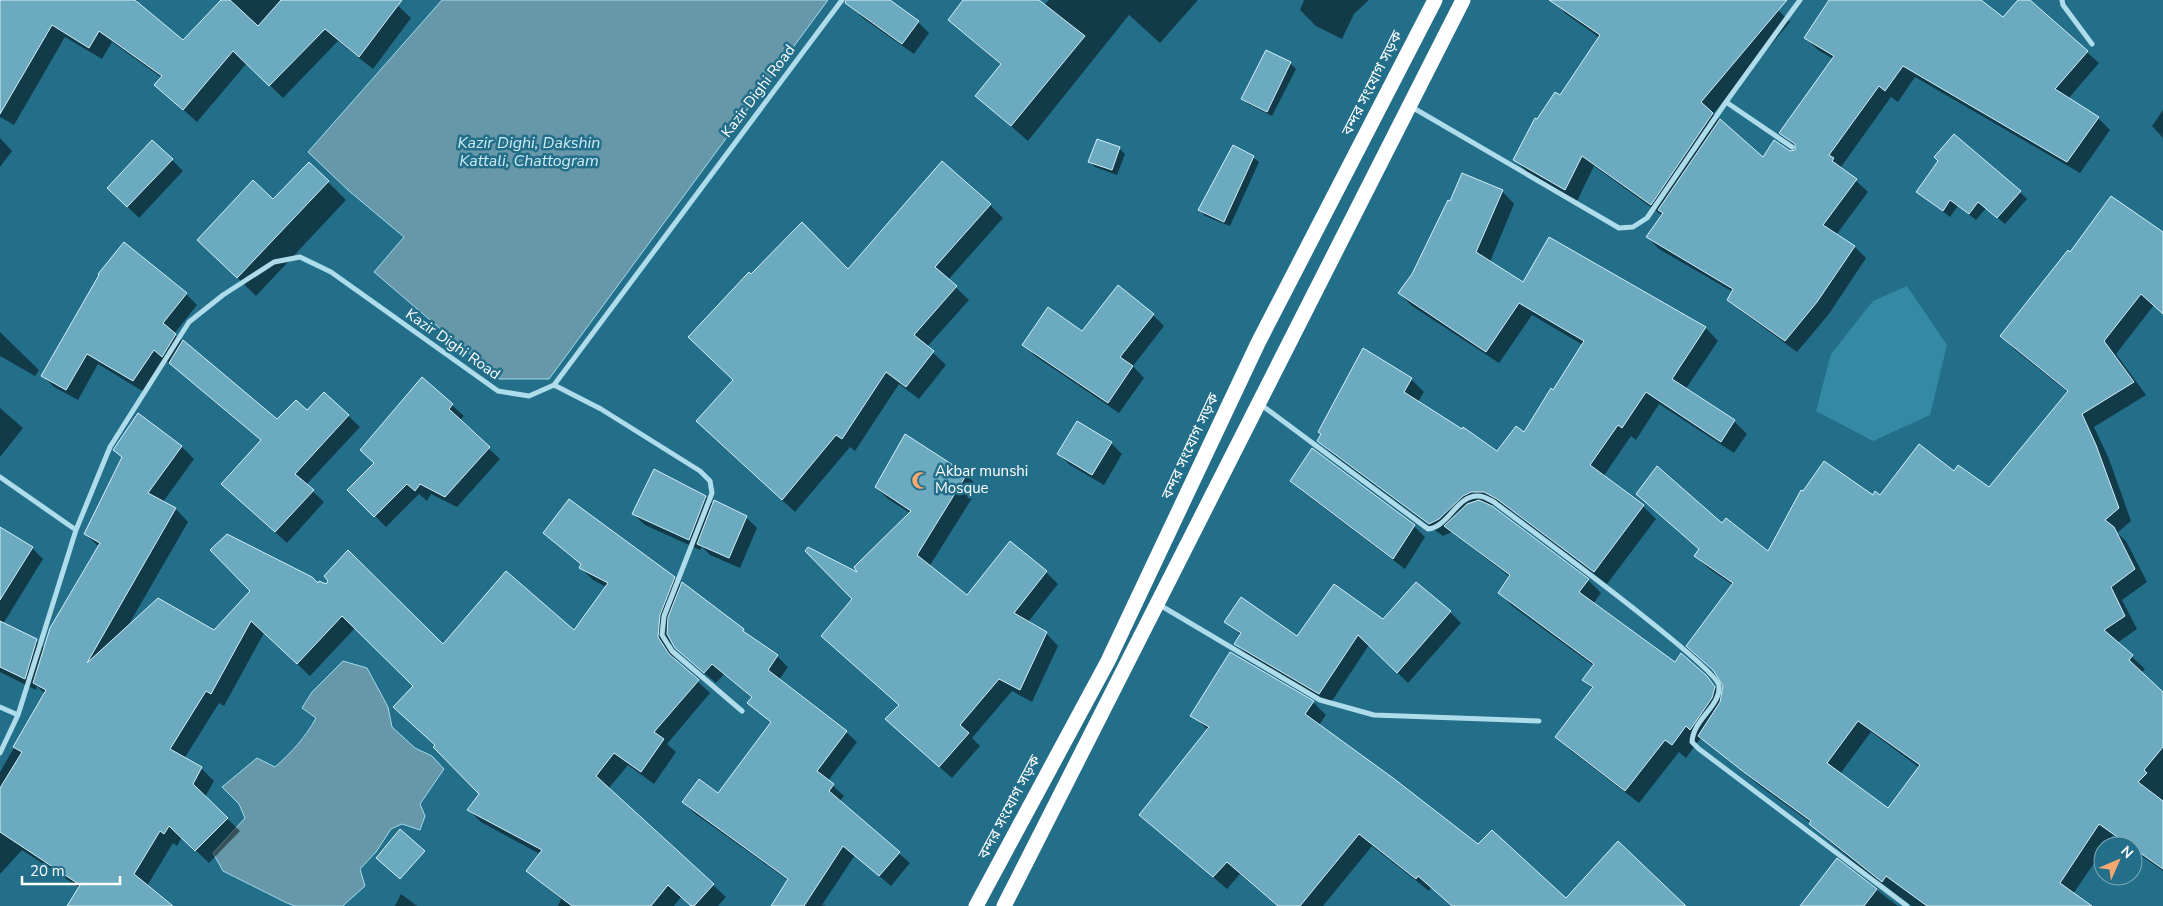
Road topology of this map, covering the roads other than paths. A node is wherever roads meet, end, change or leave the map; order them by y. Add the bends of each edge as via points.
1 (842, 0) edge
2 (1435, 0) edge
3 (1463, 0) edge
4 (1800, 0) edge
5 (2062, 0) edge
6 (2092, 44) dead end
7 (1726, 102) junction
8 (1409, 106) junction
9 (1792, 147) dead end
10 (554, 385) junction
11 (1260, 404) junction
12 (0, 477) edge
13 (76, 530) junction
14 (1158, 603) junction
15 (0, 707) edge
16 (742, 711) dead end
17 (18, 715) junction
18 (1539, 721) dead end
19 (0, 753) edge
20 (976, 906) edge
21 (1004, 906) edge
22 (1908, 906) edge

1 - 10 street, Kazir Dighi Road
2 - 20 highway, বন্দর সংযোগ সড়ক via 1258,344 1108,661
3 - 8 highway
4 - 7 street
5 - 6 street via 2062,5
7 - 8 street via 1647,218 1633,228 1619,228
7 - 9 street
8 - 11 highway
10 - 13 street, Kazir Dighi Road via 529,396 498,391 331,272 300,257 274,262 189,322 110,447
10 - 16 street via 609,415 700,471 710,481 712,493 664,616 662,635 672,651
11 - 14 highway
11 - 22 street via 1428,529 1437,528 1467,498 1479,496 1494,502 1678,643 1714,675 1720,685 1717,698 1693,732 1692,742 1698,749
12 - 13 street
13 - 17 street, Kazir Dighi Road
14 - 18 street via 1320,700 1374,715
14 - 21 highway
15 - 17 street
17 - 19 street, Kazir Dighi Road

